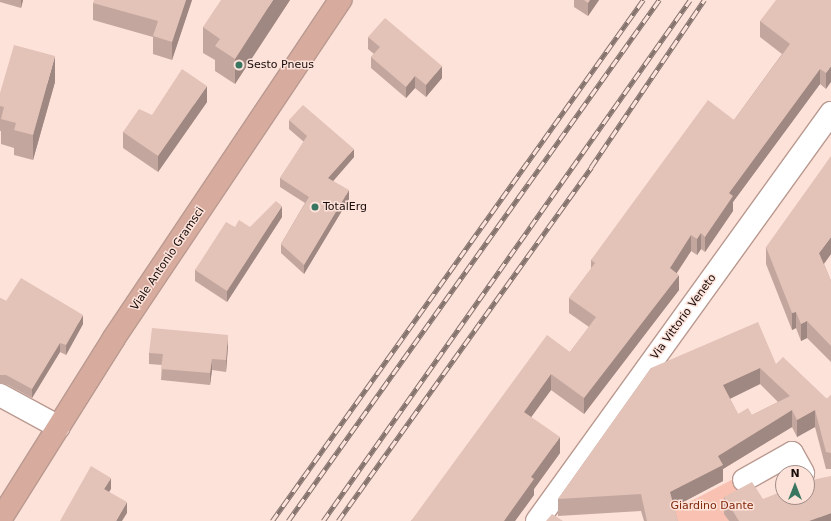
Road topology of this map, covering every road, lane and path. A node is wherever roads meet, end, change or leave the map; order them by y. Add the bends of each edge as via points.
1 (340, 0) edge
2 (831, 113) edge
3 (0, 395) edge
4 (59, 427) junction
5 (798, 465) edge
6 (744, 480) dead end
7 (0, 520) edge
8 (537, 521) edge

1 - 4 main road, Viale Antonio Gramsci
2 - 8 street, Via Vittorio Veneto
3 - 4 street
4 - 7 main road, Viale Antonio Gramsci
5 - 6 street via 792,454

